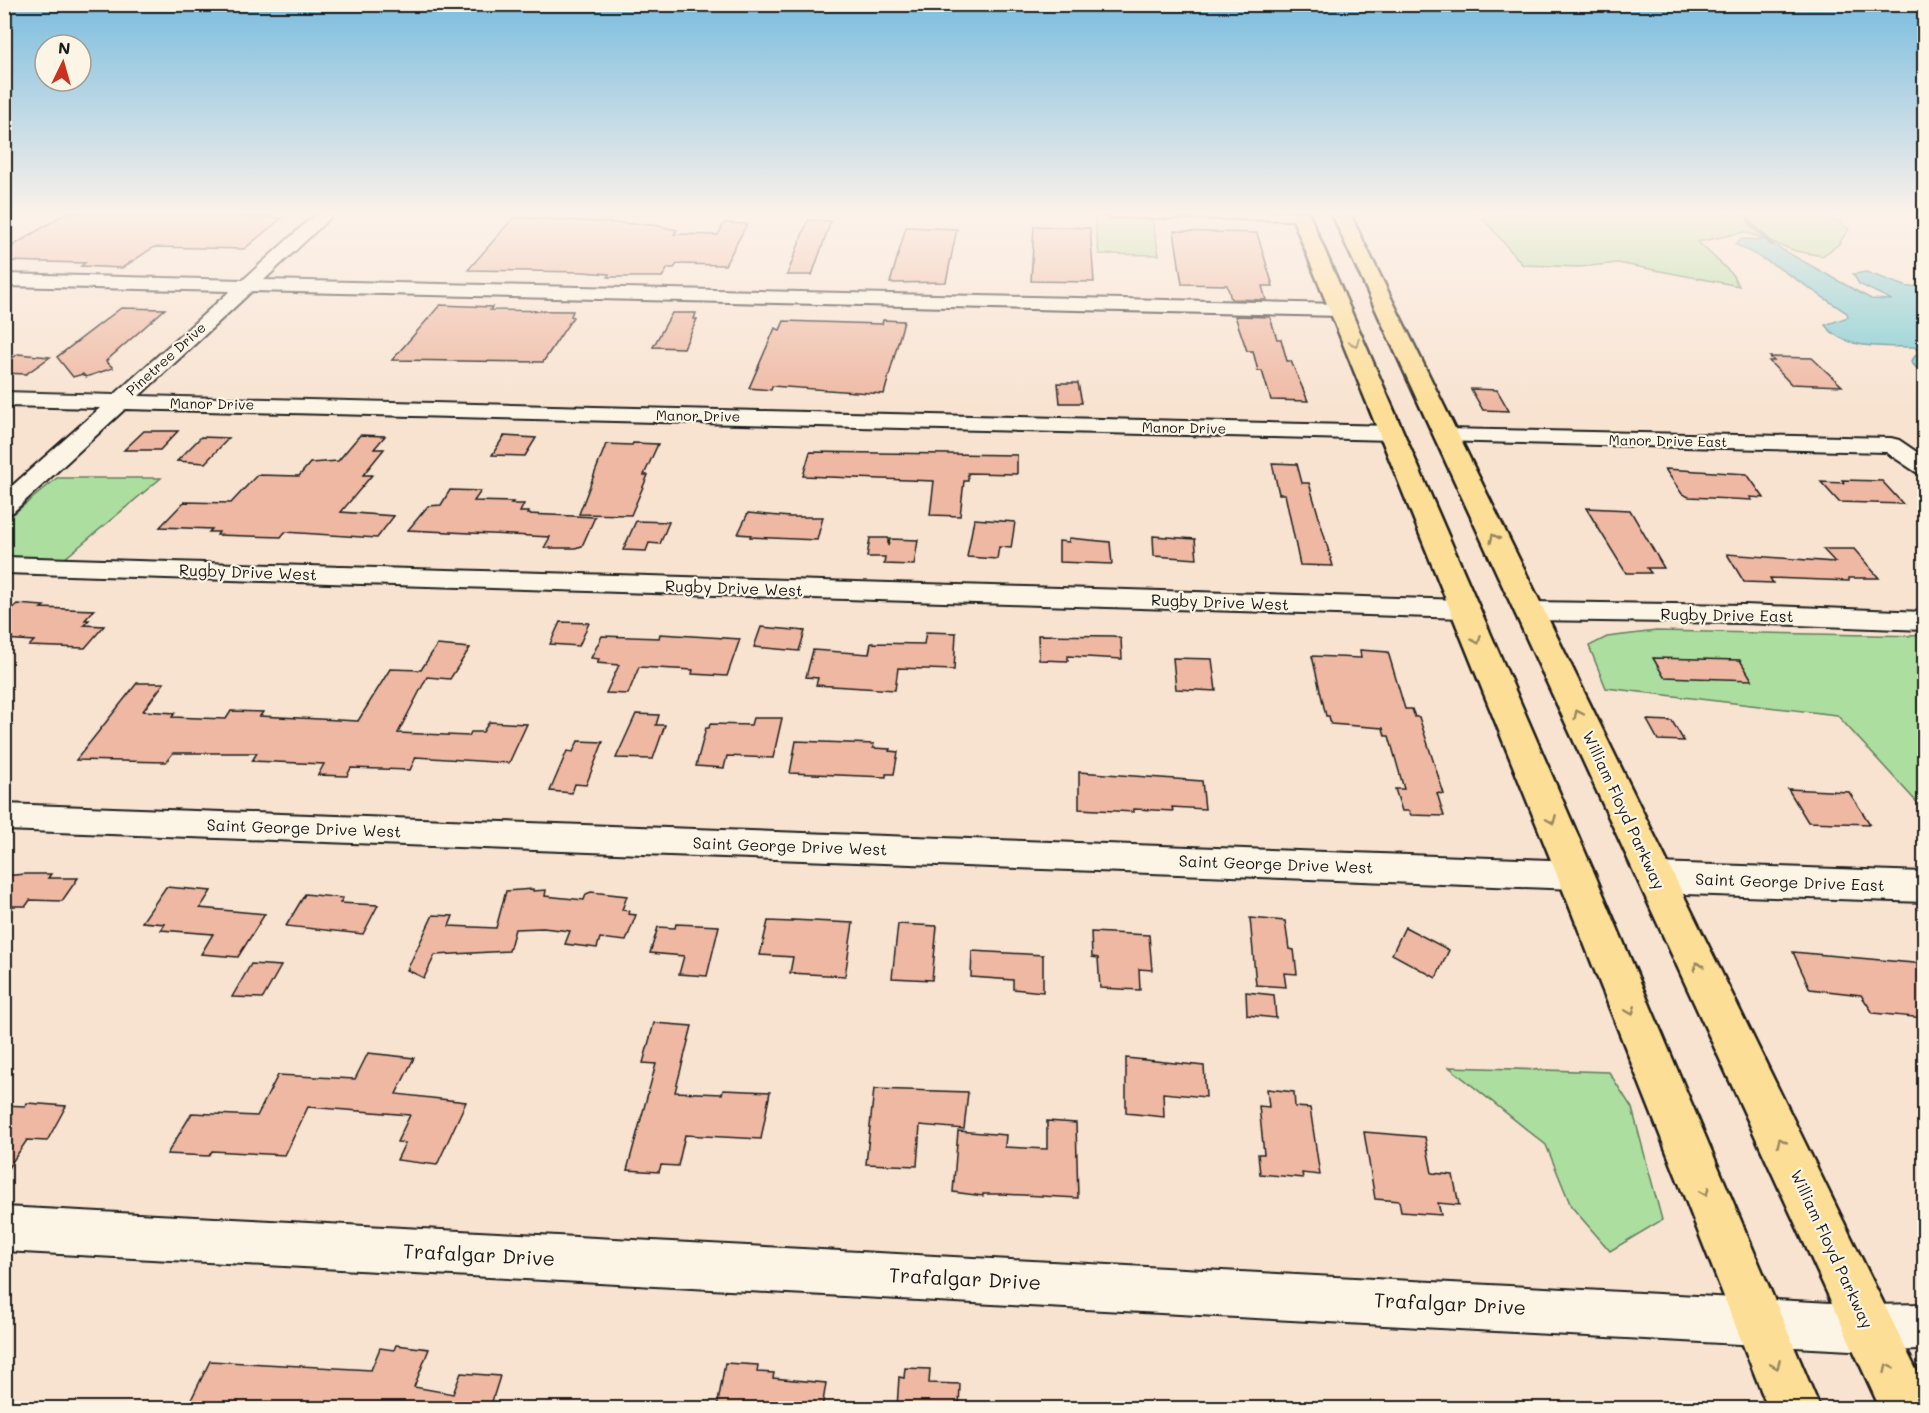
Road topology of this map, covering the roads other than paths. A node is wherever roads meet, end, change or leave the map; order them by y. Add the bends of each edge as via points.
1 (256, 278) edge
2 (1327, 278) edge
3 (1371, 278) edge
4 (4, 280) edge
5 (247, 286) junction
6 (1341, 310) junction
7 (4, 399) edge
8 (119, 403) junction
9 (1392, 433) junction
10 (1445, 436) junction
11 (1924, 467) edge
12 (4, 507) edge
13 (4, 565) edge
14 (1464, 609) junction
15 (1530, 611) junction
16 (1924, 621) edge
17 (4, 817) edge
18 (1576, 875) junction
19 (1656, 878) junction
20 (1924, 887) edge
21 (4, 1229) edge
22 (1758, 1321) junction
23 (1924, 1327) edge
24 (1869, 1328) junction
25 (1794, 1408) edge
26 (1907, 1408) edge

1 - 5 street, Pinetree Drive
2 - 6 highway
3 - 10 highway, William Floyd Parkway
4 - 5 street
5 - 6 street
5 - 8 street, Pinetree Drive
6 -> 9 highway
7 - 8 street, Manor Drive
8 - 9 street, Manor Drive
8 - 12 street, Pinetree Drive
9 - 14 highway
10 - 11 street, Manor Drive East via 1891,445
15 -> 10 highway, William Floyd Parkway
13 - 14 street, Rugby Drive West
14 -> 18 highway
15 - 16 street, Rugby Drive East
19 -> 15 highway, William Floyd Parkway
17 - 18 street, Saint George Drive West
18 -> 22 highway
19 - 20 street, Saint George Drive East
24 -> 19 highway, William Floyd Parkway
21 - 22 street, Trafalgar Drive
22 - 24 street, Trafalgar Drive
22 -> 25 highway
23 - 24 street, Trafalgar Drive
26 -> 24 highway, William Floyd Parkway

